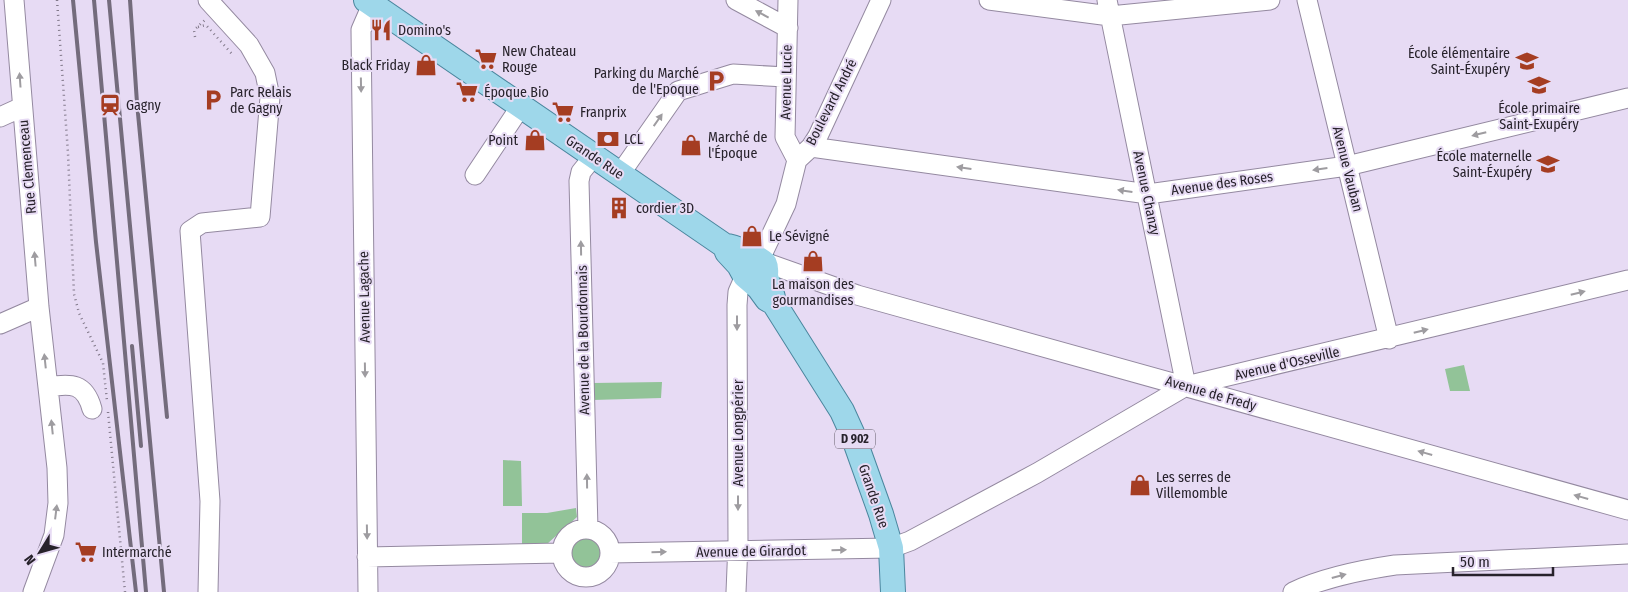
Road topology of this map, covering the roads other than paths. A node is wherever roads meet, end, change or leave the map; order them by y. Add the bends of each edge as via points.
1 (14, 0) edge
2 (208, 0) edge
3 (736, 0) edge
4 (788, 0) edge
5 (881, 0) edge
6 (989, 0) edge
7 (1270, 0) edge
8 (1307, 0) edge
9 (371, 1) edge
10 (1109, 8) edge
11 (788, 28) junction
12 (786, 76) junction
13 (1628, 98) edge
14 (521, 106) junction
15 (22, 107) junction
16 (0, 117) edge
17 (811, 147) junction
18 (594, 156) junction
19 (797, 160) junction
20 (1347, 166) junction
21 (620, 174) junction
22 (475, 175) dead end
23 (1148, 194) junction
24 (756, 269) junction
25 (1628, 280) edge
26 (39, 307) junction
27 (0, 324) edge
28 (1389, 338) junction
29 (48, 386) junction
30 (1186, 386) junction
31 (103, 407) road end
32 (1628, 510) edge
33 (588, 529) junction
34 (891, 548) junction
35 (562, 552) junction
36 (738, 552) junction
37 (610, 553) junction
38 (1628, 554) edge
39 (368, 557) junction
40 (586, 584) edge
41 (33, 592) edge
42 (208, 592) edge
43 (368, 592) edge
44 (736, 592) edge
45 (893, 592) edge
46 (1293, 592) edge

15 -> 1 street, Rue Clemenceau
2 - 42 street via 250,45 265,73 270,97 260,217 202,223 190,231 210,501
11 -> 3 street
4 - 11 street, Avenue Lucie
5 - 17 street, Boulevard André
6 - 10 street
7 - 10 street
8 - 20 street, Avenue Vauban
9 - 14 main road, Grande Rue
9 -> 39 street, Avenue Lagache via 361,30
10 - 23 street, Avenue Chanzy
11 - 12 street, Avenue Lucie
12 - 19 street, Avenue Lucie via 785,137
21 -> 12 street via 678,91 733,74
13 -> 20 street, Avenue des Roses
14 - 18 main road, Grande Rue
14 - 22 street
15 - 16 street
26 -> 15 street, Rue Clemenceau
17 - 19 street, Boulevard André
23 -> 17 street, Avenue des Roses
18 - 21 main road, Grande Rue
33 -> 18 street, Avenue de la Bourdonnais via 579,181 581,172
19 - 24 street, Boulevard André via 786,204
20 -> 23 street, Avenue des Roses
20 - 28 street, Avenue Vauban
21 - 24 main road, Grande Rue via 725,246 731,245
23 - 30 street, Avenue Chanzy
24 - 30 street, Avenue de Fredy via 796,273 857,295
24 - 34 main road, Grande Rue / D 902 via 842,411
24 -> 36 street, Avenue Longpérier via 738,292 737,305
28 -> 25 street, Avenue d'Osseville
26 - 27 street
29 -> 26 street, Rue Clemenceau
28 - 30 street, Avenue d'Osseville
29 - 31 street via 66,383 80,388
41 -> 29 street, Rue Clemenceau via 54,535 58,503
32 -> 30 street, Avenue de Fredy
30 - 34 street, Avenue d'Osseville via 1039,477
33 - 35 street via 567,538
33 - 37 street via 606,539
36 -> 34 street, Avenue de Girardot
34 - 45 main road, Grande Rue / D 902
35 - 39 street
35 - 40 street via 567,566
37 -> 36 street, Avenue de Girardot
36 - 44 street, Avenue Longpérier
37 - 40 street via 605,567
46 -> 38 street via 1360,570 1395,565
39 - 43 street, Avenue Lagache

